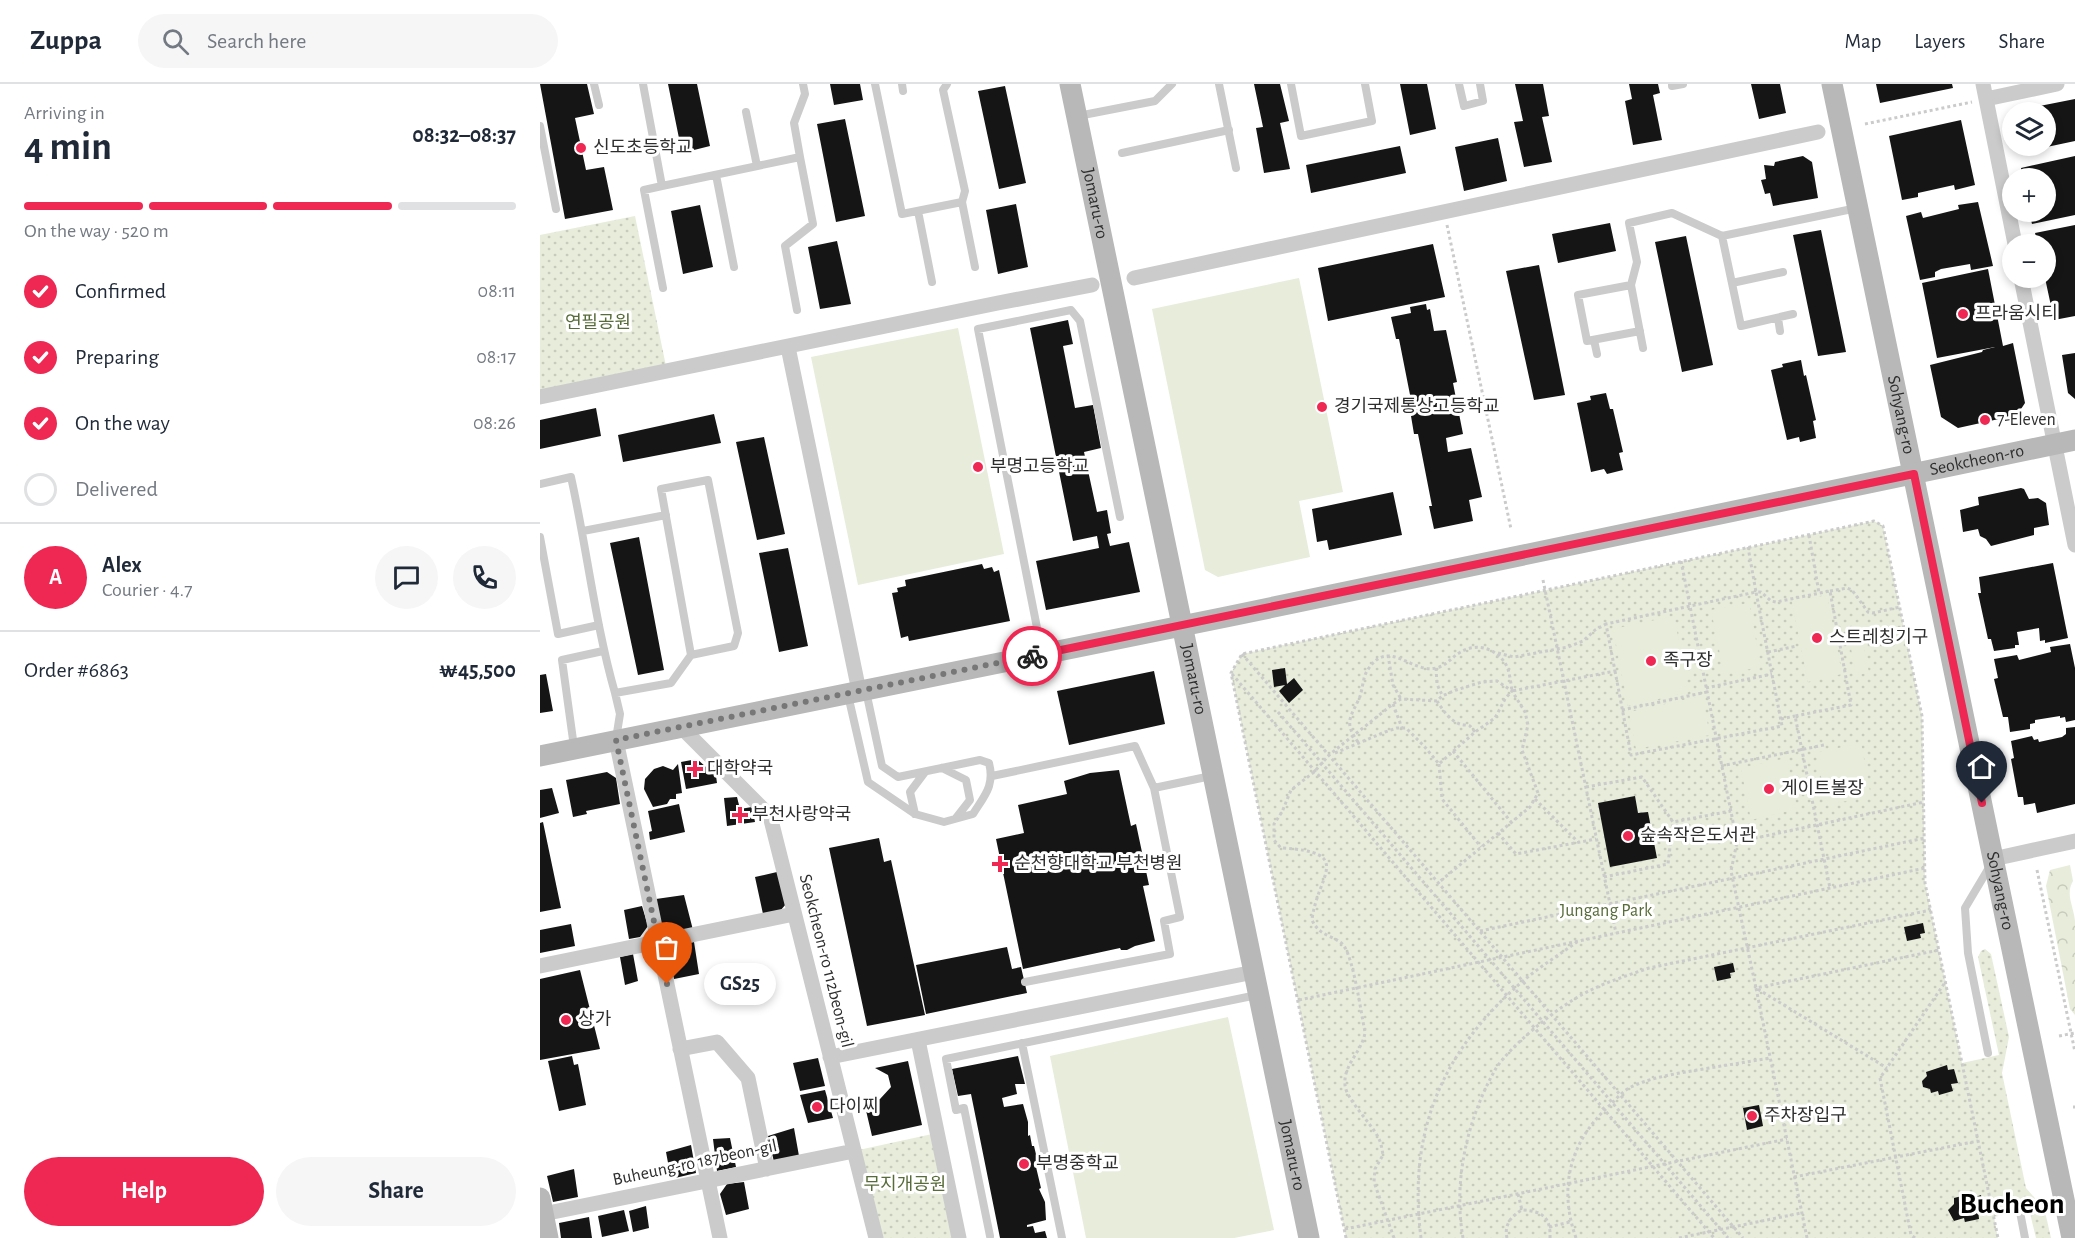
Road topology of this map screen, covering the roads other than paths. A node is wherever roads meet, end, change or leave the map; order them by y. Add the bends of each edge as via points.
1 (594, 84) edge
2 (643, 84) edge
3 (803, 84) edge
4 (875, 84) edge
5 (947, 84) edge
6 (1070, 84) edge
7 (1172, 84) edge
8 (1219, 84) edge
9 (1291, 84) edge
10 (1365, 84) edge
11 (1459, 84) edge
12 (1480, 84) edge
13 (1672, 84) edge
14 (1683, 84) edge
15 (1832, 84) edge
16 (2057, 84) edge
17 (1984, 92) edge
18 (598, 105) dead end
19 (746, 112) dead end
20 (1077, 117) junction
21 (540, 126) edge
22 (1229, 130) junction
23 (1818, 132) dead end
24 (1122, 153) dead end
25 (800, 157) junction
26 (757, 166) junction
27 (1236, 168) dead end
28 (716, 175) junction
29 (662, 186) junction
30 (962, 202) junction
31 (1858, 208) junction
32 (556, 209) dead end
33 (918, 211) junction
34 (2013, 234) edge
35 (1722, 236) junction
36 (734, 267) dead end
37 (975, 267) dead end
38 (1783, 272) dead end
39 (1134, 278) dead end
40 (932, 282) dead end
41 (1732, 283) junction
42 (1092, 285) dead end
43 (1631, 285) junction
44 (663, 288) dead end
45 (2024, 288) edge
46 (797, 310) dead end
47 (1793, 314) dead end
48 (1778, 318) junction
49 (1640, 331) junction
50 (1780, 331) dead end
51 (1594, 340) junction
52 (788, 347) junction
53 (1643, 348) dead end
54 (1597, 354) dead end
55 (540, 397) edge
56 (2065, 442) edge
57 (1914, 474) junction
58 (540, 484) edge
59 (666, 515) junction
60 (1120, 517) dead end
61 (583, 531) junction
62 (540, 537) edge
63 (2075, 545) edge
64 (599, 626) junction
65 (1181, 626) junction
66 (603, 651) junction
67 (1042, 654) junction
68 (691, 655) junction
69 (857, 691) junction
70 (615, 693) junction
71 (681, 727) junction
72 (616, 740) junction
73 (575, 749) junction
74 (540, 756) edge
75 (942, 768) junction
76 (925, 772) junction
77 (1212, 775) junction
78 (992, 776) junction
79 (1154, 788) junction
80 (915, 814) junction
81 (955, 819) junction
82 (2075, 841) edge
83 (1994, 859) junction
84 (795, 914) junction
85 (658, 941) junction
86 (540, 966) edge
87 (1254, 972) junction
88 (1025, 982) dead end
89 (1258, 994) junction
90 (918, 1040) junction
91 (1022, 1044) junction
92 (680, 1049) junction
93 (1988, 1053) dead end
94 (831, 1057) junction
95 (854, 1151) junction
96 (767, 1169) junction
97 (708, 1181) junction
98 (542, 1206) edge
99 (2020, 1212) dead end
100 (990, 1236) dead end
101 (548, 1238) edge
102 (720, 1238) edge
103 (876, 1238) edge
104 (958, 1238) edge
105 (1062, 1238) edge
106 (1309, 1238) edge
107 (2025, 1238) edge
108 (2072, 1238) edge

1 - 18 lane
2 - 29 lane
3 - 25 lane via 805,94 794,123
4 - 33 lane via 902,214
5 - 30 lane via 943,90 965,190
6 - 20 street, Jomaru-ro
7 - 20 lane via 1155,101
8 - 22 lane
9 - 10 lane via 1301,136 1372,121
11 - 12 lane via 1464,106 1483,101
13 - 14 lane
15 - 31 street, Sohyang-ro
16 - 17 street
17 - 34 street
19 - 26 lane
20 - 65 street, Jomaru-ro
21 - 32 lane
22 - 24 lane
22 - 27 lane
23 - 39 street
25 - 26 lane
25 - 46 lane via 813,224 785,246
26 - 28 lane
28 - 29 lane
28 - 36 lane
29 - 44 lane via 644,190
30 - 33 lane
30 - 37 lane
31 - 35 lane
31 - 57 street, Sohyang-ro
33 - 40 lane
35 - 41 lane
35 - 43 lane via 1672,213 1629,223 1637,262
38 - 41 lane
41 - 48 lane via 1741,326
42 - 52 street
43 - 49 lane
43 - 51 lane via 1578,295 1587,341
45 - 56 street
47 - 48 lane
48 - 50 lane
49 - 51 lane
49 - 53 lane
51 - 54 lane
52 - 55 street
52 - 69 street
56 - 57 street, Seokcheon-ro
56 - 63 street
57 - 65 street, Seokcheon-ro
57 - 83 street, Sohyang-ro
58 - 61 lane via 571,477
59 - 61 lane
59 - 68 lane
59 - 68 lane via 661,489 708,480 738,633 734,646
60 - 67 lane via 1080,321 1071,310 978,329
61 - 64 lane
62 - 64 lane via 558,634
64 - 66 lane
65 - 67 street, Seokcheon-ro
65 - 77 street, Jomaru-ro
66 - 70 lane
66 - 73 lane via 562,660
67 - 69 street, Seokcheon-ro
68 - 70 lane via 671,683
69 - 71 street, Seokcheon-ro
69 - 76 lane via 882,766 898,777
69 - 80 lane via 868,782
70 - 72 lane via 620,714
71 - 72 street, Seokcheon-ro
71 - 84 street, Seokcheon-ro 112beon-gil via 770,816
72 - 73 street, Seokcheon-ro
72 - 85 street
73 - 74 street, Seokcheon-ro
75 - 76 lane
75 - 78 lane via 980,760 989,763
75 - 81 lane via 966,780 970,800
76 - 80 lane via 910,792
77 - 79 lane
77 - 87 street, Jomaru-ro
78 - 79 lane via 1135,746
78 - 81 lane via 973,814
79 - 88 lane via 1180,917 1164,921 1170,954
80 - 81 lane via 944,822
82 - 83 street
83 - 93 lane via 1965,909 1968,952
83 - 108 street, Sohyang-ro
84 - 85 street
84 - 94 street, Seokcheon-ro 112beon-gil
85 - 86 street
85 - 92 street
87 - 89 street, Jomaru-ro
87 - 90 street
89 - 91 lane
89 - 106 street, Jomaru-ro
90 - 94 street
90 - 104 street
91 - 100 lane via 946,1059 956,1110 964,1108
91 - 105 lane
92 - 96 street via 717,1042 748,1078
92 - 97 street
94 - 95 street, Seokcheon-ro 112beon-gil
95 - 96 street, Buheung-ro 187beon-gil
95 - 103 street, Seokcheon-ro 112beon-gil
96 - 97 street, Buheung-ro 187beon-gil
97 - 98 street, Buheung-ro 187beon-gil
97 - 102 street
98 - 101 street
99 - 107 lane

